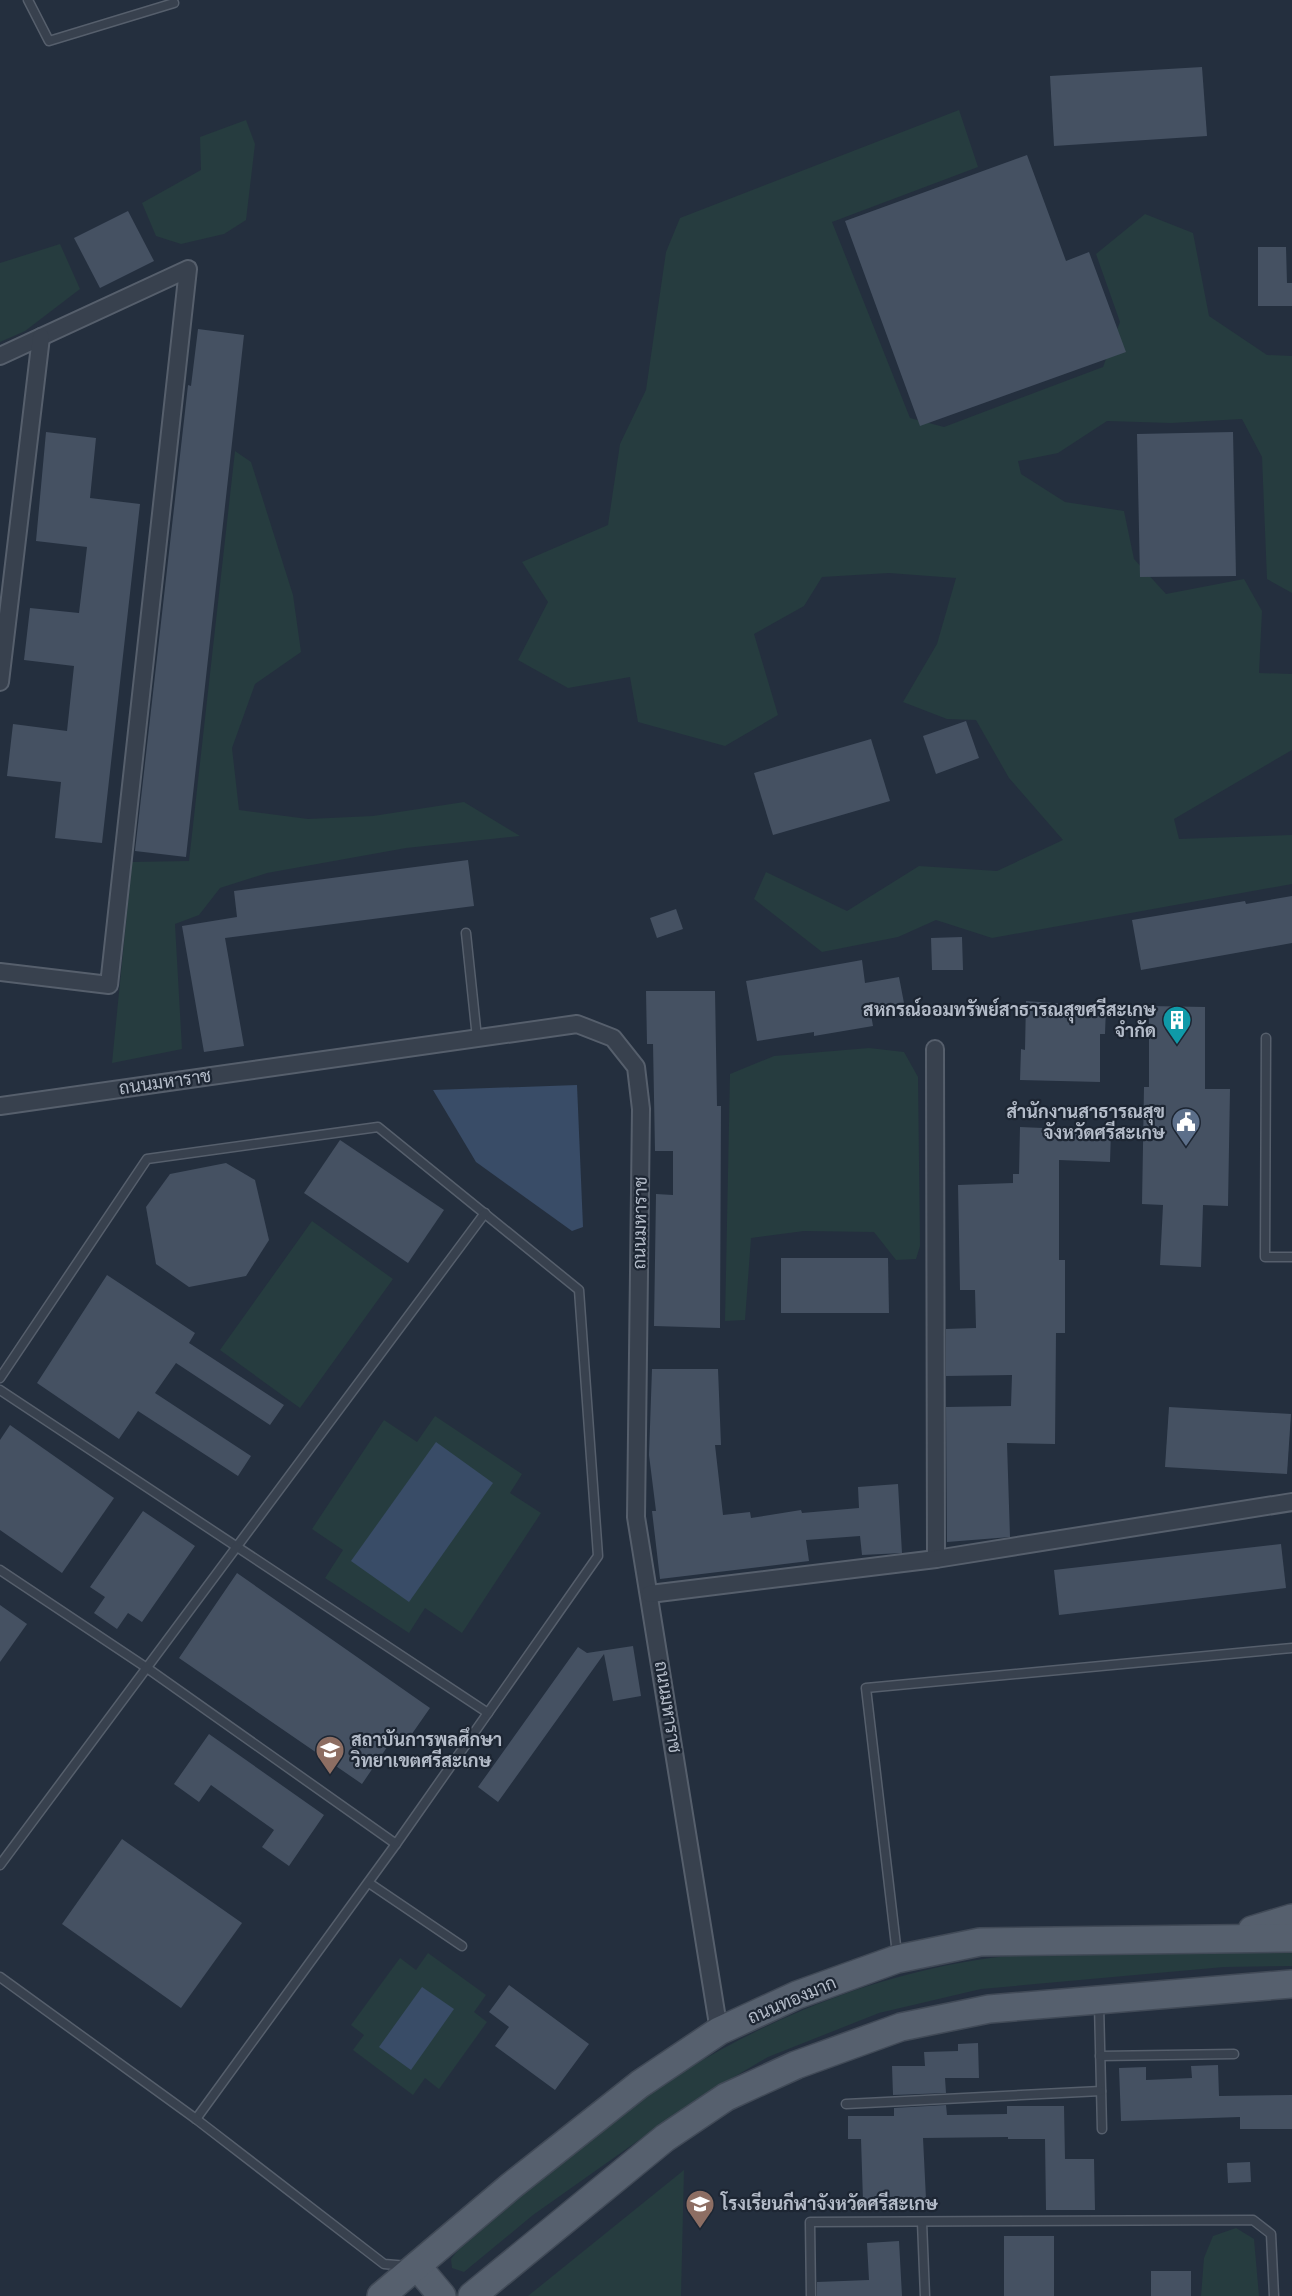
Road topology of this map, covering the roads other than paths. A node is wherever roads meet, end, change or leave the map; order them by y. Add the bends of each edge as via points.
1 (28, 0) edge
2 (174, 3) dead end
3 (41, 337) junction
4 (0, 356) edge
5 (0, 682) edge
6 (466, 933) dead end
7 (0, 972) edge
8 (477, 1038) junction
9 (1266, 1038) dead end
10 (935, 1049) dead end
11 (0, 1106) edge
12 (485, 1213) junction
13 (1292, 1257) edge
14 (0, 1378) edge
15 (0, 1390) edge
16 (1292, 1502) edge
17 (237, 1545) junction
18 (936, 1559) junction
19 (0, 1570) edge
20 (650, 1594) junction
21 (1292, 1648) edge
22 (147, 1668) junction
23 (488, 1713) junction
24 (396, 1845) junction
25 (0, 1865) edge
26 (369, 1883) junction
27 (1292, 1918) edge
28 (1292, 1938) edge
29 (1225, 1939) junction
30 (462, 1946) dead end
31 (897, 1959) junction
32 (0, 1977) edge
33 (1292, 1984) edge
34 (1219, 1988) junction
35 (1099, 1999) junction
36 (1292, 2002) edge
37 (719, 2031) junction
38 (1234, 2054) dead end
39 (1100, 2056) junction
40 (1101, 2091) junction
41 (846, 2104) dead end
42 (196, 2119) junction
43 (1102, 2129) dead end
44 (922, 2222) junction
45 (417, 2266) junction
46 (381, 2296) edge
47 (442, 2296) edge
48 (472, 2296) edge
49 (811, 2296) edge
50 (925, 2296) edge
51 (1274, 2296) edge

1 - 2 lane via 49,41
3 - 4 street
3 - 5 street
3 - 7 street via 188,269 109,985
6 - 8 lane
8 - 11 street, ถนนมหาราช
8 - 20 street, ถนนมหาราช via 577,1024 613,1038 636,1067 641,1108 636,1517
9 - 13 lane via 1265,1257
10 - 18 street
12 - 14 lane via 378,1127 147,1159
12 - 17 lane
12 - 23 lane via 579,1290 598,1556
15 - 17 lane
16 - 18 street
17 - 22 lane
17 - 23 lane
18 - 20 street
19 - 22 lane
20 - 37 street, ถนนมหาราช
21 - 31 lane via 866,1688
22 - 24 lane
22 - 25 lane
23 - 24 lane
24 - 26 lane
26 - 30 lane
26 - 42 lane
27 - 29 main road
28 - 29 main road, ถนนทองมาก
29 - 31 main road, ถนนทองมาก via 980,1942
31 - 37 main road, ถนนทองมาก via 797,1995
32 - 42 lane
33 - 34 main road
34 - 35 main road
34 - 36 main road
35 - 39 lane
35 - 48 main road via 989,2009 902,2027 796,2064 726,2097 665,2138
37 - 45 main road, ถนนทองมาก via 640,2084
38 - 39 lane
39 - 40 lane
40 - 41 lane
40 - 43 lane
42 - 45 lane via 384,2264
44 - 49 lane via 810,2223
44 - 50 lane
44 - 51 lane via 1253,2220 1271,2234
45 - 46 main road, ถนนทองมาก
45 - 47 main road

